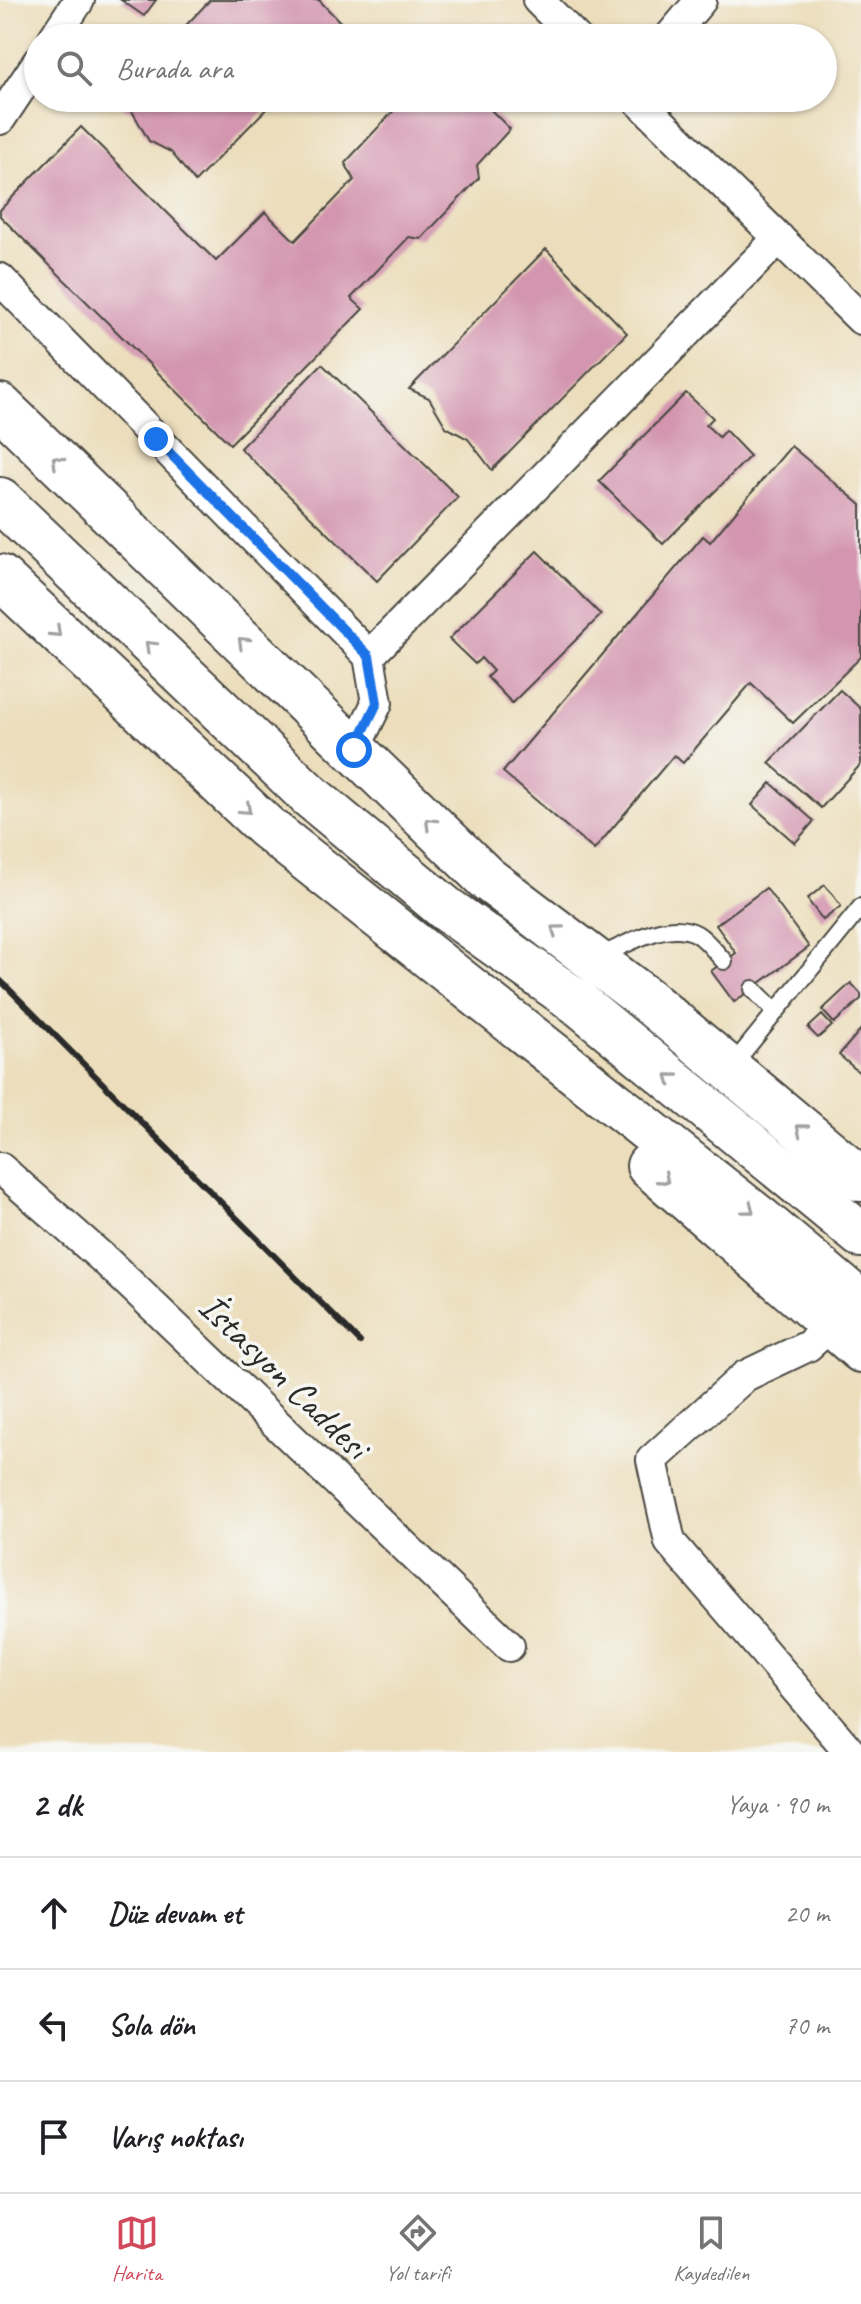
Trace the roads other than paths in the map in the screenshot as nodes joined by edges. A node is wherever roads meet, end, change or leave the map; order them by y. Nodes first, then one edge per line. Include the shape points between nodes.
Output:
1 (79, 0) edge
2 (538, 0) edge
3 (701, 0) edge
4 (63, 24) edge
5 (562, 24) edge
6 (681, 24) edge
7 (24, 83) edge
8 (650, 112) edge
9 (0, 119) edge
10 (779, 238) junction
11 (0, 279) edge
12 (861, 319) edge
13 (0, 406) edge
14 (0, 500) edge
15 (0, 577) edge
16 (369, 656) junction
17 (354, 750) junction
18 (861, 907) edge
19 (594, 959) junction
20 (724, 961) dead end
21 (753, 989) dead end
22 (776, 1012) junction
23 (730, 1069) junction
24 (0, 1168) edge
25 (861, 1179) edge
26 (861, 1235) edge
27 (851, 1326) edge
28 (509, 1646) dead end
29 (850, 1752) edge

1 - 4 street
2 - 5 street
3 - 6 street
7 - 9 street
8 - 10 street
10 - 12 street
10 - 16 street
11 - 16 street
17 -> 13 highway
26 -> 14 highway via 577,1002 445,908 309,795
15 -> 27 highway via 266,827 446,970 606,1129
16 - 17 street via 377,703
19 -> 17 highway via 486,878
18 - 22 lane
19 - 20 lane via 647,934 677,930 696,934
19 - 23 highway
21 - 22 lane
22 - 23 lane
25 -> 23 highway
24 - 28 street, İstasyon Caddesi via 107,1262
27 - 29 street via 745,1376 652,1460 670,1542

